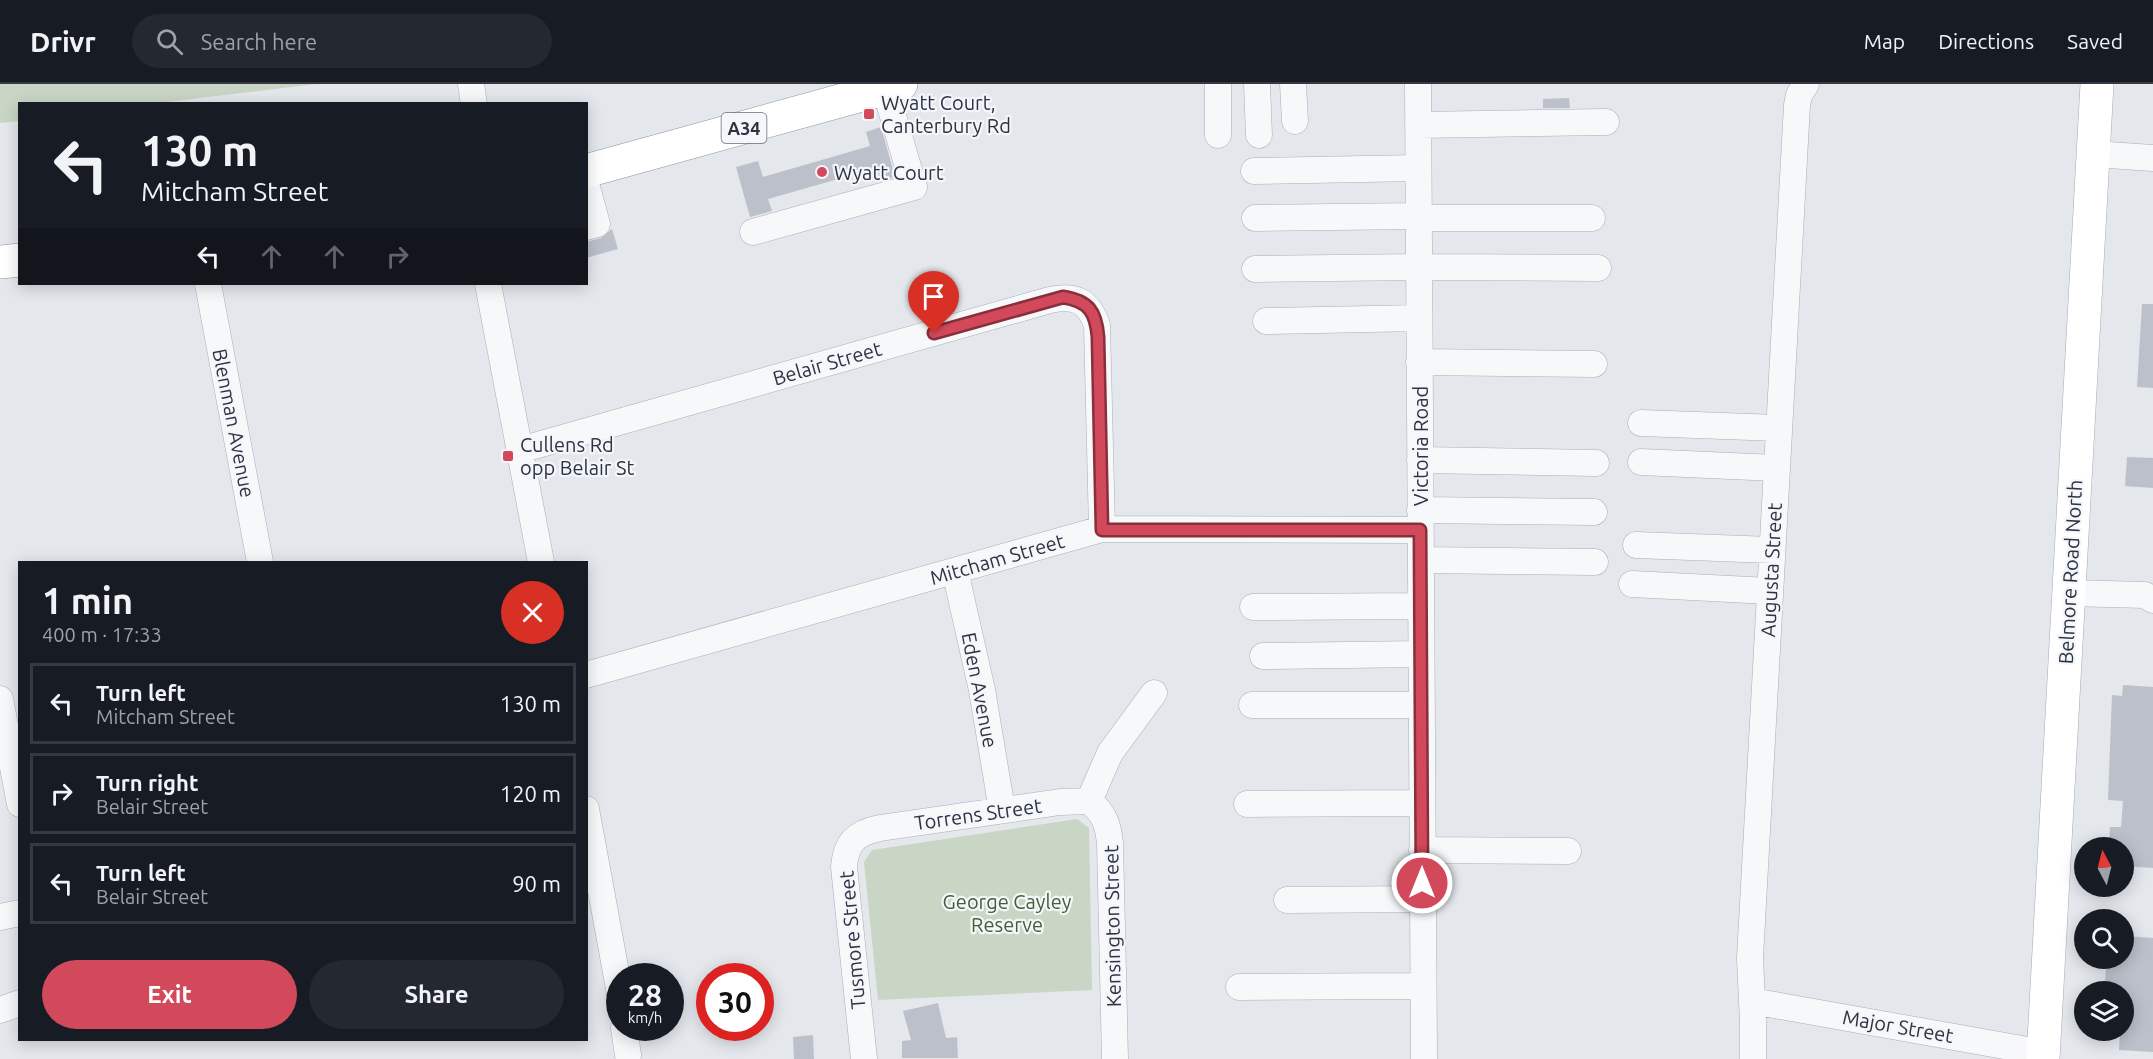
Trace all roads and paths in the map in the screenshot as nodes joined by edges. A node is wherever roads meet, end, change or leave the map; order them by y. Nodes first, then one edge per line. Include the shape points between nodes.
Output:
1 (471, 84) edge
2 (1218, 84) edge
3 (1257, 84) edge
4 (1293, 84) edge
5 (1418, 84) edge
6 (1806, 84) edge
7 (2097, 84) edge
8 (893, 86) edge
9 (474, 102) edge
10 (1295, 121) dead end
11 (1606, 122) dead end
12 (1418, 126) junction
13 (1218, 135) dead end
14 (1259, 135) dead end
15 (2094, 154) junction
16 (2153, 158) edge
17 (1418, 168) junction
18 (588, 170) edge
19 (1254, 171) dead end
20 (588, 191) edge
21 (1419, 217) junction
22 (1255, 218) dead end
23 (1592, 218) dead end
24 (588, 226) edge
25 (753, 232) dead end
26 (18, 260) edge
27 (0, 262) edge
28 (1419, 267) junction
29 (1598, 268) dead end
30 (1255, 269) dead end
31 (208, 285) edge
32 (488, 285) edge
33 (1419, 318) junction
34 (1266, 321) dead end
35 (1419, 362) junction
36 (1594, 364) dead end
37 (1641, 423) dead end
38 (1778, 428) junction
39 (520, 450) junction
40 (1420, 455) junction
41 (1591, 458) dead end
42 (1641, 462) dead end
43 (1776, 468) junction
44 (1594, 512) dead end
45 (1420, 520) junction
46 (1102, 530) junction
47 (1636, 545) dead end
48 (1772, 550) junction
49 (1420, 560) junction
50 (260, 561) edge
51 (541, 561) edge
52 (1595, 562) dead end
53 (955, 571) junction
54 (1632, 584) dead end
55 (1770, 591) junction
56 (2069, 593) junction
57 (2153, 600) edge
58 (1421, 606) junction
59 (1253, 607) dead end
60 (1421, 654) junction
61 (1263, 656) dead end
62 (588, 674) edge
63 (1154, 693) dead end
64 (0, 699) edge
65 (1252, 705) dead end
66 (1422, 705) junction
67 (18, 794) edge
68 (1089, 801) junction
69 (1422, 803) junction
70 (1247, 804) dead end
71 (1002, 810) junction
72 (588, 820) edge
73 (866, 831) joint
74 (1422, 850) junction
75 (1568, 851) dead end
76 (1423, 899) junction
77 (1287, 900) dead end
78 (18, 913) edge
79 (0, 916) edge
80 (614, 963) edge
81 (1423, 991) junction
82 (1249, 993) dead end
83 (1752, 1001) junction
84 (18, 1004) edge
85 (0, 1010) edge
86 (625, 1041) edge
87 (2043, 1056) edge
88 (627, 1058) edge
89 (864, 1059) edge
90 (1115, 1059) edge
91 (1424, 1059) edge
92 (1753, 1059) edge

1 - 9 street
2 - 13 street
3 - 14 street
4 - 10 street
5 - 12 street, Victoria Road
6 - 38 street, Augusta Street via 1797,105
7 - 15 main road, Belmore Road North
8 - 18 main road, A34
8 - 25 street via 914,188
11 - 12 street
12 - 17 street, Victoria Road
15 - 16 street
15 - 56 main road, Belmore Road North
17 - 19 street
17 - 21 street, Victoria Road
20 - 24 street via 597,224
21 - 22 street
21 - 23 street
21 - 28 street, Victoria Road
26 - 27 main road
28 - 29 street
28 - 30 street
28 - 33 street, Victoria Road
31 - 50 street, Blenman Avenue
32 - 39 street
33 - 34 street
33 - 35 street, Victoria Road
35 - 36 street
35 - 40 street, Victoria Road
37 - 38 street
38 - 43 street, Augusta Street
39 - 46 street, Belair Street via 1063,297 1086,304 1097,325
39 - 51 street
40 - 41 street
40 - 45 street, Victoria Road
42 - 43 street
43 - 48 street, Augusta Street
44 - 45 street, Mitcham Street
45 - 46 street, Mitcham Street
45 - 49 street, Victoria Road
46 - 53 street, Mitcham Street
47 - 48 street
48 - 55 street, Augusta Street
49 - 52 street
49 - 58 street, Victoria Road
53 - 62 street, Mitcham Street
53 - 71 street, Eden Avenue via 982,690
54 - 55 street
55 - 83 street, Augusta Street via 1750,958
56 - 57 street via 2145,595
56 - 87 main road, Belmore Road North
58 - 59 street
58 - 60 street, Victoria Road
60 - 61 street
60 - 66 street, Victoria Road
63 - 68 street via 1110,753
64 - 67 street
65 - 66 street
66 - 69 street, Victoria Road
68 - 71 street, Torrens Street
68 - 90 street, Kensington Street via 1104,816 1109,828
69 - 70 street
69 - 74 street, Victoria Road
71 - 73 street, Torrens Street
72 - 80 street
73 - 89 street, Tusmore Street via 849,846 844,867
74 - 75 street
74 - 76 street, Victoria Road
76 - 77 street
76 - 81 street, Victoria Road
78 - 79 street
81 - 82 street
81 - 91 street, Victoria Road
83 - 87 street, Major Street
83 - 92 street, Augusta Street
84 - 85 street
86 - 88 street

